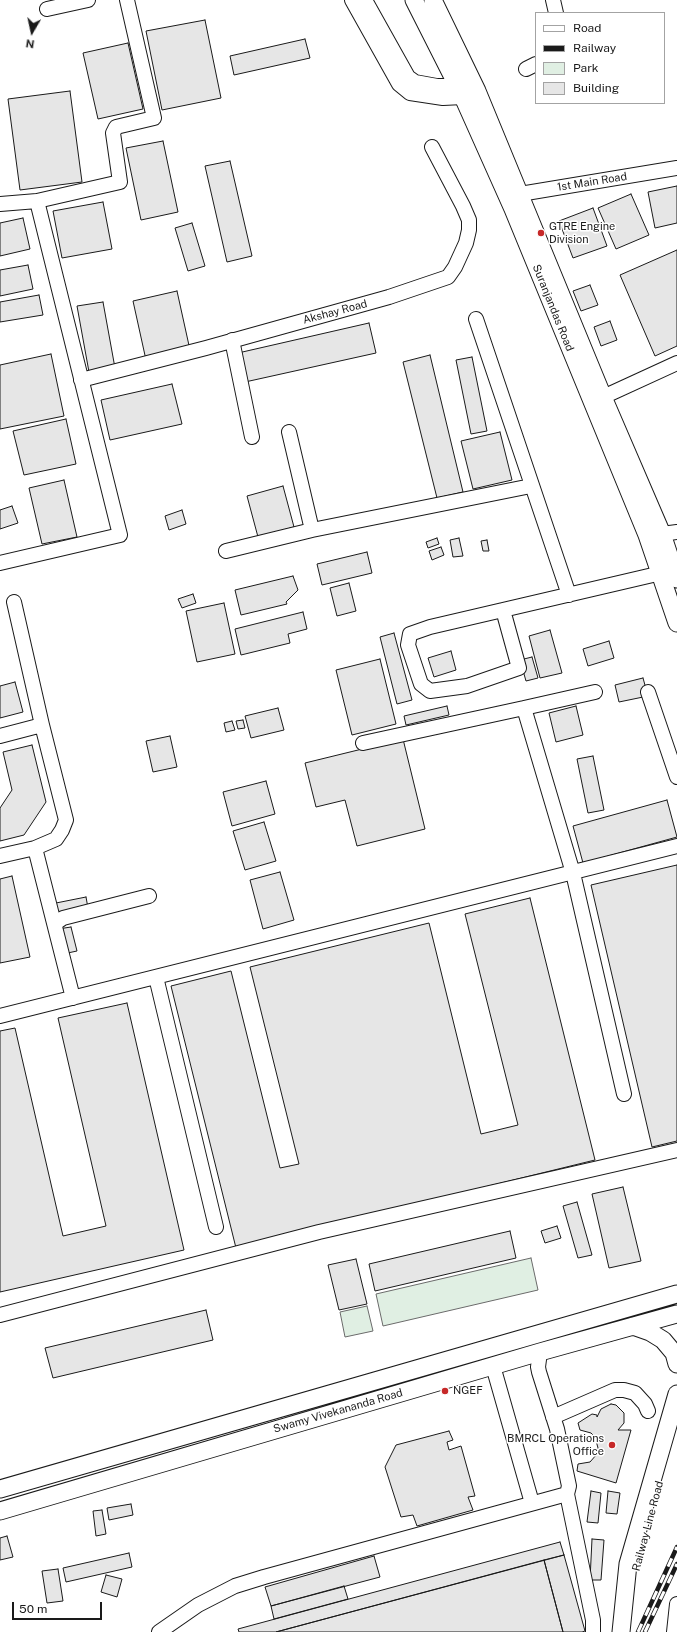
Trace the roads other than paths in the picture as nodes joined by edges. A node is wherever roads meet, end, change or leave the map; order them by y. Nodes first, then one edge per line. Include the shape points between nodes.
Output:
1 (88, 0) edge
2 (127, 0) edge
3 (352, 0) edge
4 (365, 0) edge
5 (414, 0) edge
6 (433, 0) edge
7 (553, 0) edge
8 (47, 9) dead end
9 (556, 12) edge
10 (468, 89) junction
11 (432, 147) dead end
12 (677, 168) edge
13 (514, 196) junction
14 (37, 201) junction
15 (0, 204) edge
16 (476, 319) dead end
17 (232, 340) junction
18 (677, 363) edge
19 (82, 380) junction
20 (603, 397) junction
21 (289, 432) dead end
22 (252, 437) dead end
23 (531, 486) junction
24 (312, 530) junction
25 (670, 533) edge
26 (226, 551) dead end
27 (0, 563) edge
28 (670, 574) edge
29 (569, 595) junction
30 (14, 602) dead end
31 (503, 610) junction
32 (677, 623) edge
33 (595, 692) dead end
34 (648, 692) dead end
35 (524, 708) junction
36 (42, 726) junction
37 (0, 736) edge
38 (363, 743) dead end
39 (677, 777) edge
40 (677, 846) edge
41 (35, 848) junction
42 (0, 856) edge
43 (573, 873) junction
44 (149, 896) dead end
45 (55, 927) junction
46 (156, 977) junction
47 (73, 998) junction
48 (0, 1016) edge
49 (624, 1094) dead end
50 (677, 1150) edge
51 (216, 1227) dead end
52 (677, 1294) edge
53 (677, 1314) edge
54 (0, 1315) edge
55 (633, 1326) junction
56 (540, 1352) junction
57 (677, 1364) edge
58 (493, 1366) junction
59 (677, 1394) edge
60 (648, 1411) dead end
61 (553, 1417) junction
62 (677, 1421) edge
63 (0, 1489) edge
64 (567, 1494) junction
65 (532, 1503) junction
66 (0, 1511) edge
67 (677, 1604) edge
68 (675, 1630) edge
69 (159, 1632) edge
70 (593, 1632) edge
71 (621, 1632) edge
72 (629, 1632) edge

1 - 8 street
2 - 14 street via 154,118 116,128 112,133 120,182
3 - 10 street via 399,84 410,93 443,98
4 - 10 street via 408,76 422,84
5 - 10 main road, Suranjandas Road
6 - 10 main road, Suranjandas Road
7 - 9 street
10 - 13 main road, Suranjandas Road
11 - 17 street, Akshay Road via 469,220 466,243 456,267 448,277 389,297
12 - 13 street, 1st Main Road
13 - 20 main road, Suranjandas Road
13 - 28 main road, Suranjandas Road via 647,535
14 - 15 street
14 - 19 street
16 - 23 street
17 - 19 street, Akshay Road
17 - 22 street
18 - 20 street
19 - 27 street via 120,535
20 - 25 main road, Suranjandas Road
21 - 24 street
23 - 24 street
23 - 29 street
24 - 26 street
25 - 28 main road, Suranjandas Road
28 - 29 street
28 - 32 main road, Suranjandas Road
29 - 31 street
30 - 36 street
31 - 31 street via 410,634 408,645 421,684 430,691 467,686 519,668
33 - 35 street
34 - 39 street
35 - 38 street
35 - 43 street
36 - 37 street
36 - 41 street via 66,820 56,839
40 - 43 street
41 - 42 street
41 - 45 street
43 - 46 street
43 - 49 street
44 - 45 street via 63,918
45 - 47 street
46 - 47 street
46 - 51 street
47 - 48 street
50 - 54 street via 319,1232
52 - 63 main road, Swamy Vivekananda Road
53 - 55 main road, Swamy Vivekananda Road
55 - 56 main road, Swamy Vivekananda Road
55 - 57 main road via 663,1340 674,1353
56 - 58 main road, Swamy Vivekananda Road
56 - 61 street via 539,1372
58 - 65 street
58 - 66 main road, Swamy Vivekananda Road
59 - 71 main road via 628,1564
60 - 61 street via 635,1393 615,1390
61 - 64 street via 569,1486
62 - 72 main road, Railway Line Road via 636,1564
64 - 65 street
64 - 70 street via 593,1620
65 - 69 street via 235,1586 198,1605
67 - 68 street

